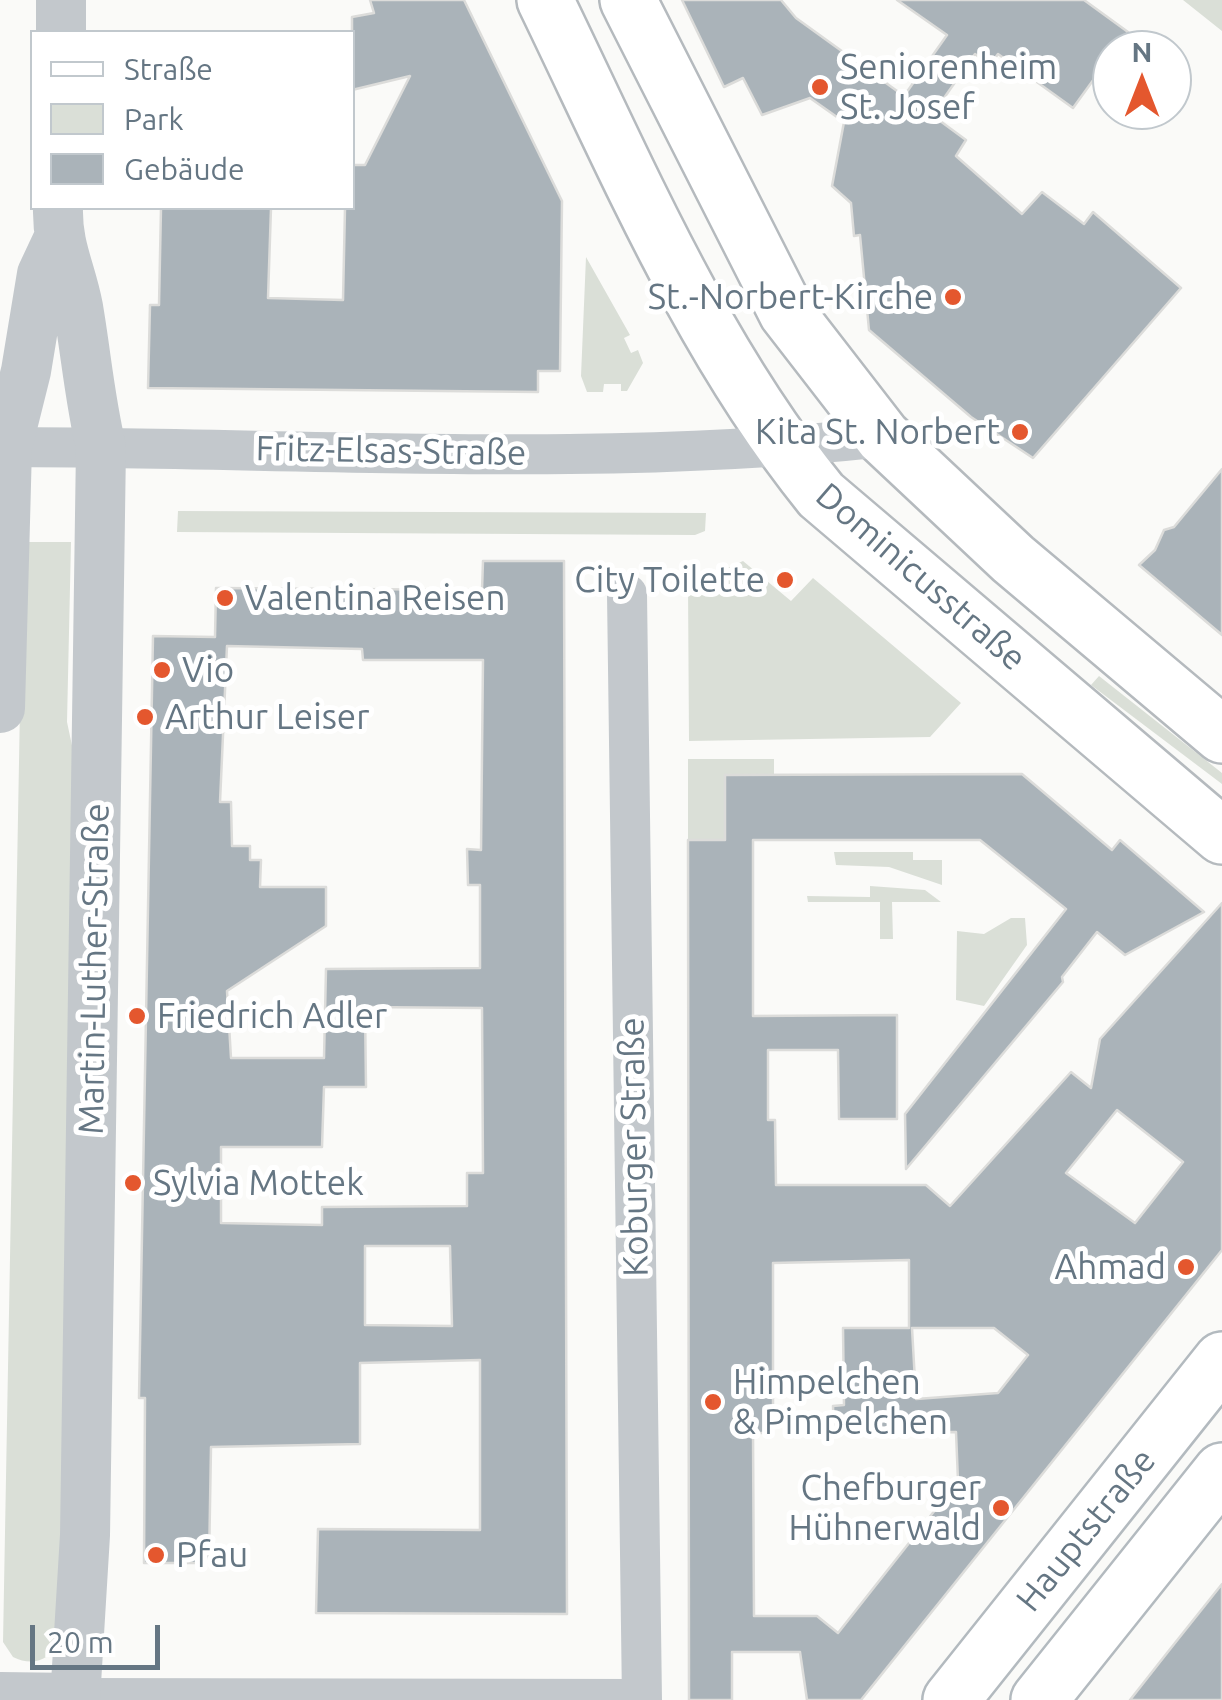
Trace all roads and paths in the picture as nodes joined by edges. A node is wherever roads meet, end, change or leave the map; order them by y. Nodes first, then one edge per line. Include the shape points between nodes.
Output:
1 (61, 0) edge
2 (545, 0) edge
3 (628, 0) edge
4 (61, 30) edge
5 (58, 225) edge
6 (882, 437) junction
7 (4, 447) edge
8 (101, 448) junction
9 (782, 448) junction
10 (626, 594) dead end
11 (0, 708) edge
12 (1222, 735) edge
13 (1222, 836) edge
14 (1222, 1360) edge
15 (1222, 1471) edge
16 (0, 1697) edge
17 (75, 1699) edge
18 (642, 1700) edge
19 (951, 1700) edge
20 (1039, 1700) edge

1 - 4 street
2 - 9 main road, Dominicusstraße via 721,353
3 - 6 main road via 787,313
5 - 7 street, Martin-Luther-Straße
5 - 8 street, Martin-Luther-Straße
6 - 9 street, Fritz-Elsas-Straße
6 - 12 main road via 1013,559
7 - 8 street, Fritz-Elsas-Straße
7 - 11 street, Martin-Luther-Straße
8 - 9 street, Fritz-Elsas-Straße
8 - 17 street, Martin-Luther-Straße via 87,1463
9 - 13 main road, Dominicusstraße via 820,495
10 - 18 street, Koburger Straße
14 - 19 main road, Hauptstraße
15 - 20 main road, Hauptstraße
16 - 17 street
17 - 18 street

